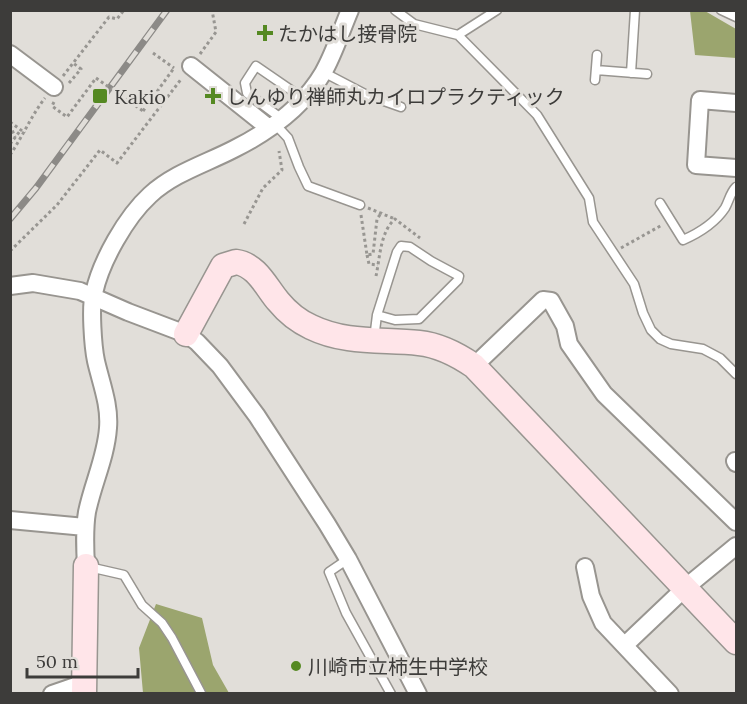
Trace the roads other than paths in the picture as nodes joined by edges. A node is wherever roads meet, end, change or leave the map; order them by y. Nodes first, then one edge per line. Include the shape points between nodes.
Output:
1 (350, 10) edge
2 (395, 10) edge
3 (496, 10) edge
4 (635, 10) edge
5 (721, 10) edge
6 (736, 17) edge
7 (459, 36) junction
8 (10, 54) edge
9 (597, 55) dead end
10 (191, 66) road end
11 (596, 70) junction
12 (323, 72) junction
13 (631, 73) junction
14 (647, 74) dead end
15 (595, 80) dead end
16 (54, 87) dead end
17 (304, 99) junction
18 (736, 103) edge
19 (401, 107) dead end
20 (275, 124) junction
21 (736, 168) edge
22 (736, 187) edge
23 (660, 203) dead end
24 (360, 205) road end
25 (10, 286) edge
26 (93, 295) junction
27 (377, 315) junction
28 (186, 334) junction
29 (374, 342) junction
30 (474, 366) junction
31 (736, 374) edge
32 (10, 520) edge
33 (736, 522) edge
34 (85, 527) junction
35 (736, 546) edge
36 (348, 559) junction
37 (86, 566) junction
38 (585, 567) dead end
39 (685, 588) junction
40 (736, 641) edge
41 (626, 645) junction
42 (84, 688) edge
43 (52, 693) edge
44 (201, 693) edge
45 (391, 693) edge
46 (418, 693) edge
47 (670, 693) edge

1 - 12 street
2 - 7 lane via 414,24
3 - 7 lane
4 - 13 lane
5 - 6 lane
7 - 31 lane via 537,115 589,198 592,222 634,284 651,330 671,344 703,349 720,358
8 - 16 street
9 - 11 lane
10 - 20 street
11 - 13 lane
11 - 15 lane
12 - 17 street
12 - 19 lane
13 - 14 lane
17 - 20 street
17 - 20 lane via 256,66 244,83 247,93
18 - 21 street via 700,100 696,165
20 - 24 lane via 288,138 308,186
20 - 26 street via 235,149 167,182 149,196 120,233
22 - 23 lane via 725,208 700,233 683,240 666,223
25 - 26 street via 33,283
26 - 28 street
26 - 34 street via 96,359 108,425
27 - 27 lane via 401,246 410,247 459,276 419,319 395,320
27 - 29 lane
28 - 29 street via 224,266 236,262 253,270 294,317 310,327
28 - 36 street via 220,366 251,407
29 - 30 street via 430,345
30 - 33 street via 543,300 551,301 565,326 569,344 603,394
30 - 39 street
32 - 34 street
34 - 37 street
35 - 39 street
36 - 45 lane via 329,572 346,613
36 - 46 street
37 - 42 street
37 - 44 lane via 124,575 142,605 172,638
38 - 41 street via 591,596 603,623
39 - 40 street
39 - 41 street
41 - 47 street
42 - 43 street

